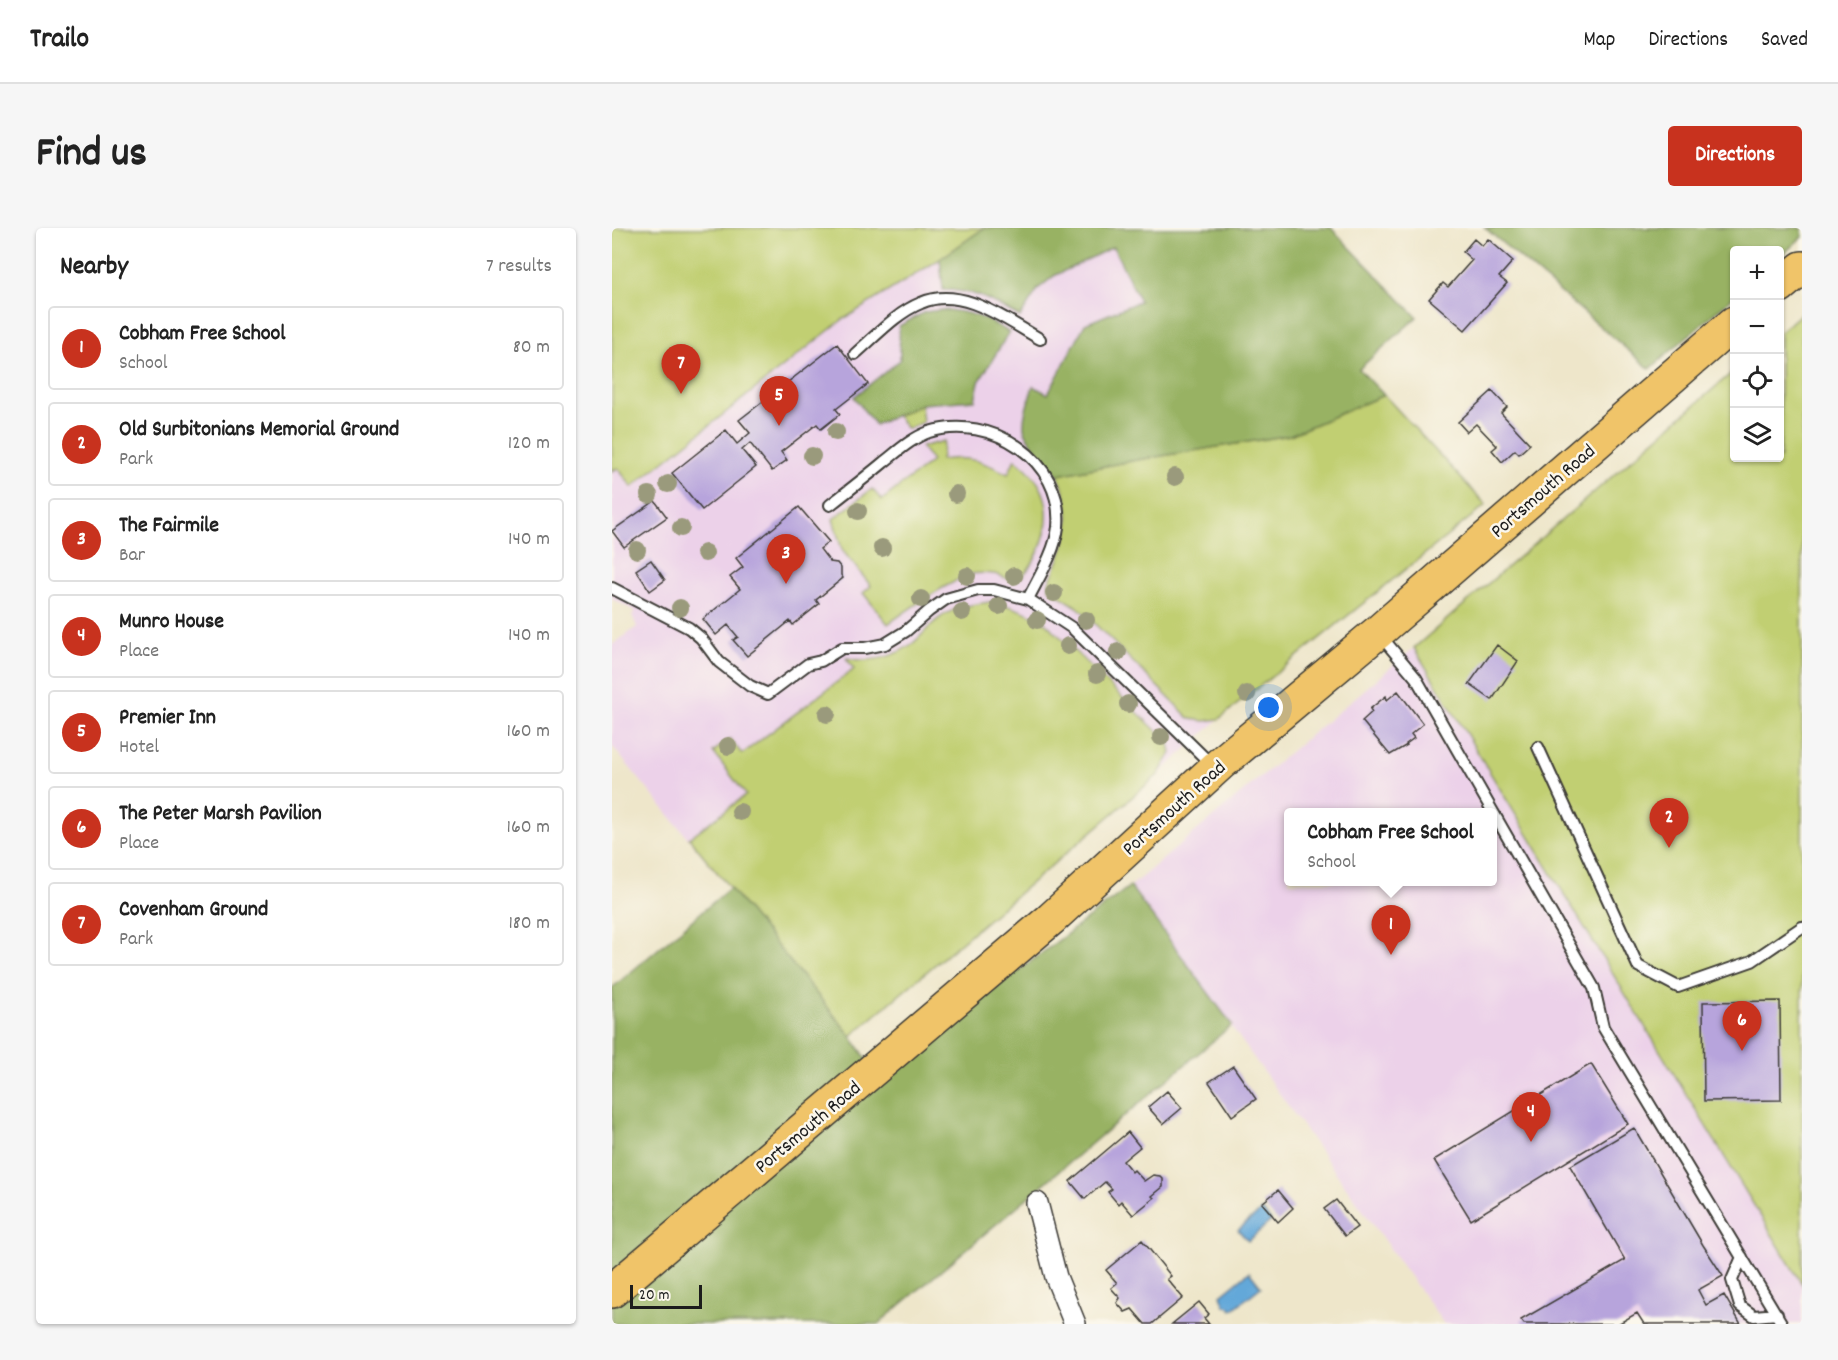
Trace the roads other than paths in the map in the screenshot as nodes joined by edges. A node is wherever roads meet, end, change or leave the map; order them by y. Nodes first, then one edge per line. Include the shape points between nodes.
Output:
1 (1802, 268) edge
2 (1784, 282) edge
3 (1730, 326) edge
4 (1040, 339) dead end
5 (855, 354) dead end
6 (830, 505) dead end
7 (612, 588) edge
8 (1028, 599) junction
9 (1378, 632) junction
10 (1538, 747) dead end
11 (1215, 768) junction
12 (1491, 808) edge
13 (1497, 819) edge
14 (1802, 927) edge
15 (1037, 1203) dead end
16 (1742, 1257) junction
17 (612, 1291) edge
18 (1779, 1319) edge
19 (1076, 1324) edge

1 - 2 main road
3 - 9 main road, Portsmouth Road
4 - 5 lane via 978,304 936,299 909,309
6 - 8 lane via 913,439 931,432 972,429 1001,437 1040,465 1055,494 1056,538
7 - 8 lane via 689,628 718,662 768,694 808,664 842,648 885,644 928,611 963,593 994,590
8 - 11 lane via 1072,628
9 - 11 main road, Portsmouth Road
9 - 12 lane via 1416,678
10 - 14 lane via 1638,966 1678,987 1752,962
11 - 17 main road, Portsmouth Road via 1051,920
13 - 16 lane via 1594,988 1603,1027
15 - 19 street via 1056,1277
16 - 18 lane
16 - 18 lane via 1732,1280 1740,1306 1755,1316

